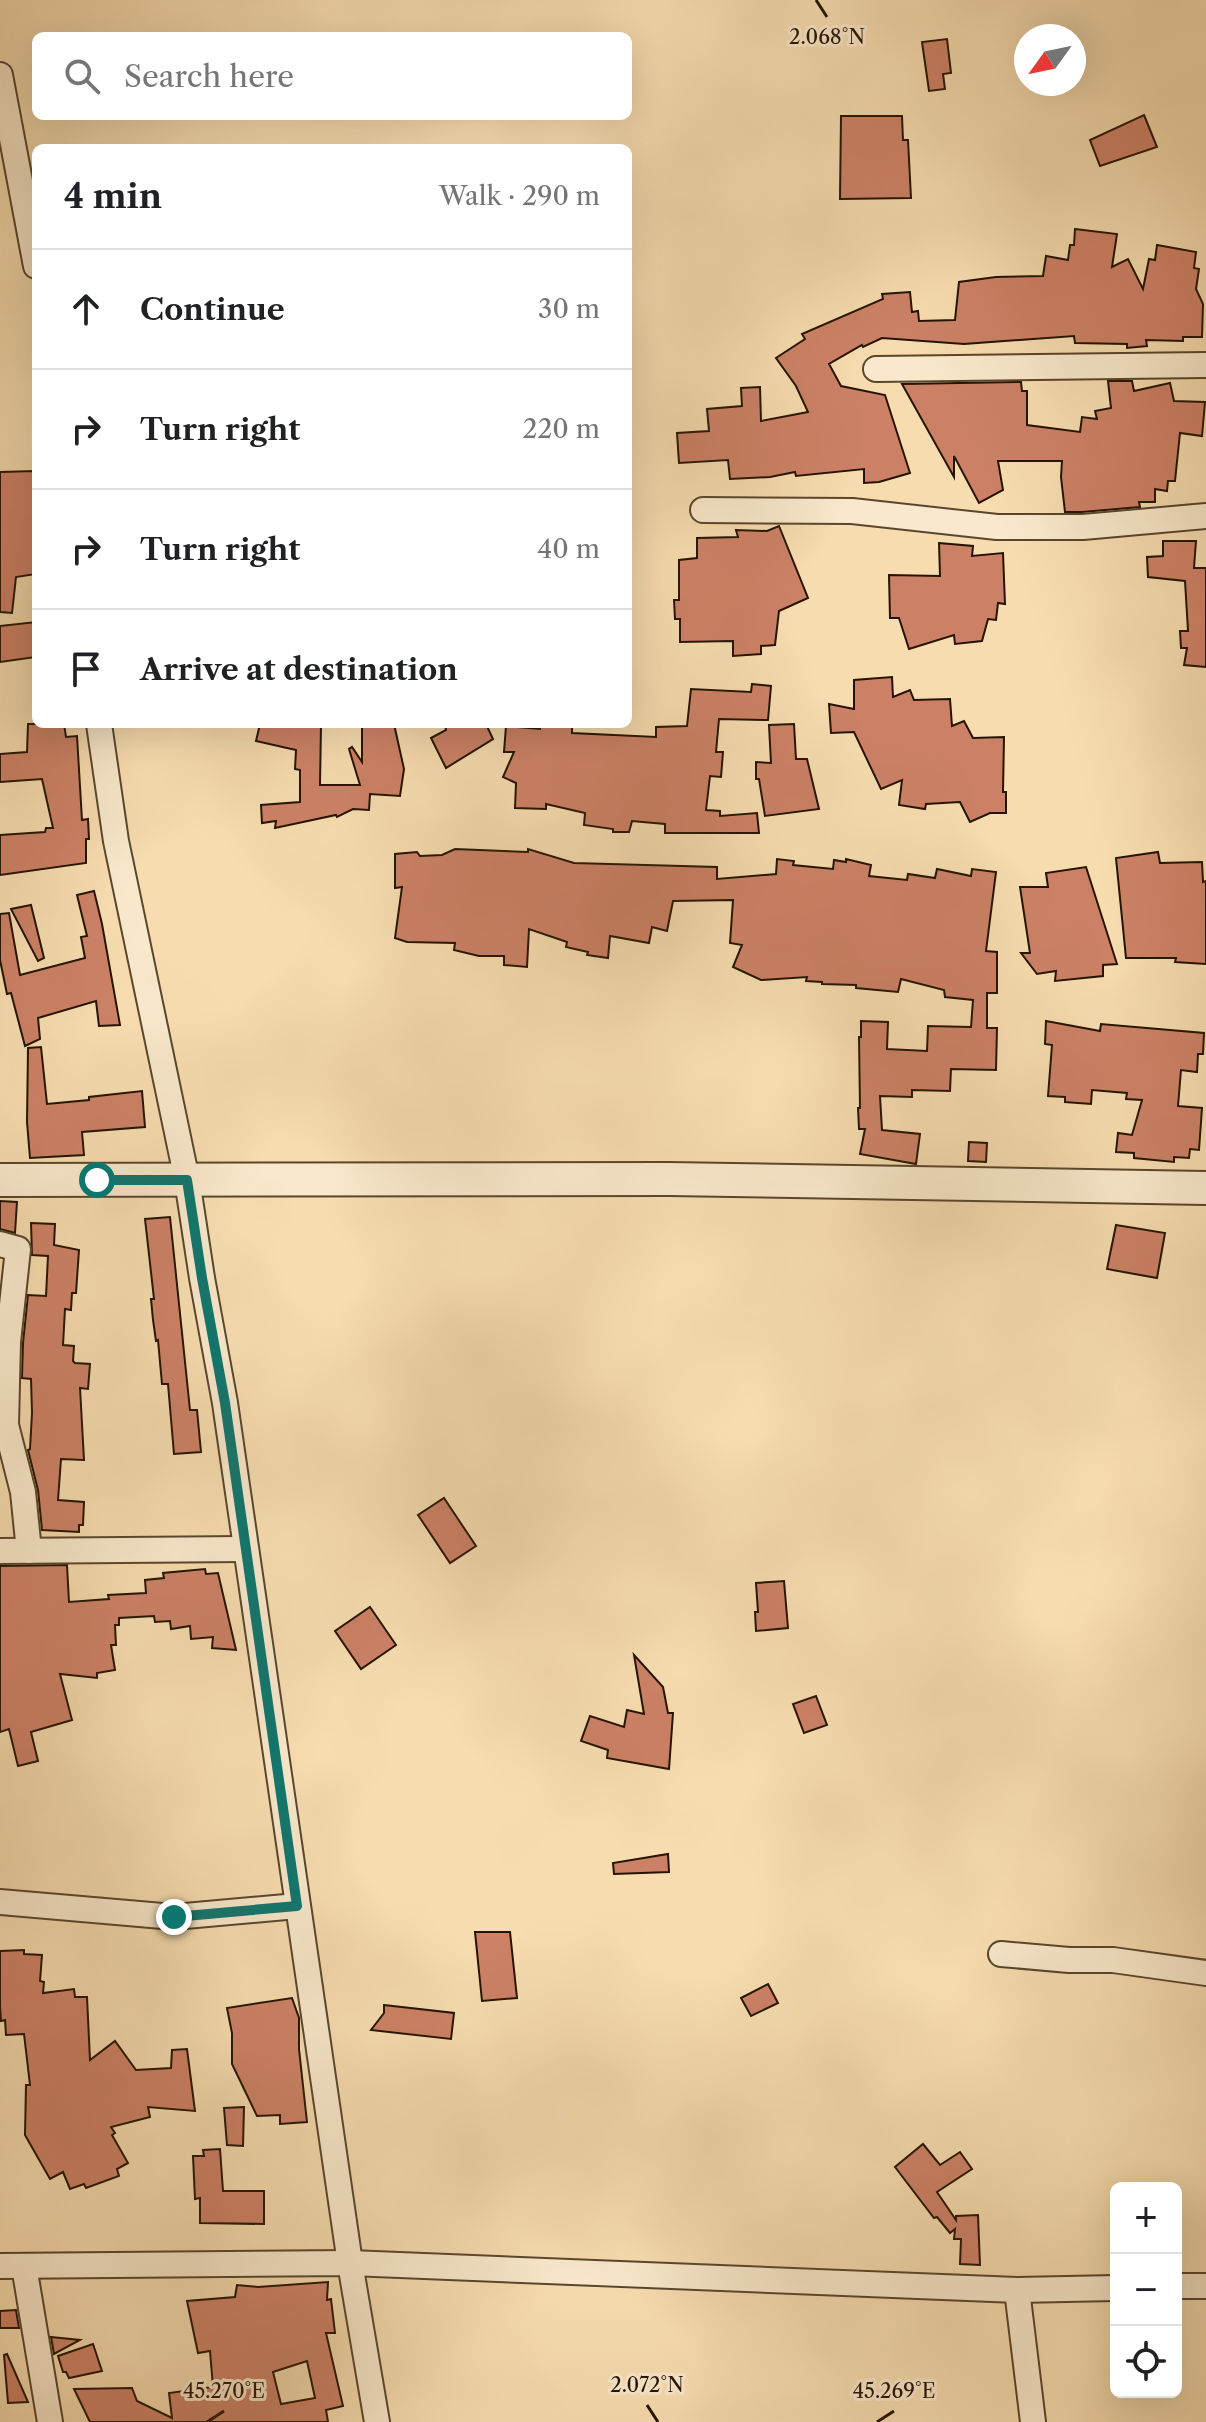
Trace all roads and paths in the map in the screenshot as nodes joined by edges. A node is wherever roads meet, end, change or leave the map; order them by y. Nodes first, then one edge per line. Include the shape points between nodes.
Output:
1 (0, 75) edge
2 (32, 245) edge
3 (1206, 365) edge
4 (876, 369) dead end
5 (703, 510) dead end
6 (1206, 516) edge
7 (100, 728) edge
8 (0, 1180) edge
9 (187, 1180) junction
10 (1206, 1188) edge
11 (0, 1244) edge
12 (245, 1549) junction
13 (0, 1551) edge
14 (29, 1551) junction
15 (0, 1902) edge
16 (297, 1906) junction
17 (1001, 1954) dead end
18 (1206, 1973) edge
19 (350, 2263) junction
20 (12, 2266) edge
21 (1182, 2286) edge
22 (1206, 2286) edge
23 (1110, 2288) edge
24 (1017, 2290) junction
25 (50, 2422) edge
26 (377, 2422) edge
27 (1033, 2422) edge

1 - 2 street
3 - 4 street
5 - 6 street via 852,511 997,527 1083,527
7 - 9 street via 116,841
8 - 9 street
9 - 10 street via 669,1179
9 - 12 street
11 - 14 street via 18,1249 6,1425 23,1492
12 - 14 street
12 - 16 street
13 - 14 street
15 - 16 street via 174,1917
16 - 19 street
17 - 18 street via 1113,1960
19 - 20 street
19 - 24 street
19 - 26 street
20 - 25 street
21 - 22 street
23 - 24 street
24 - 27 street

